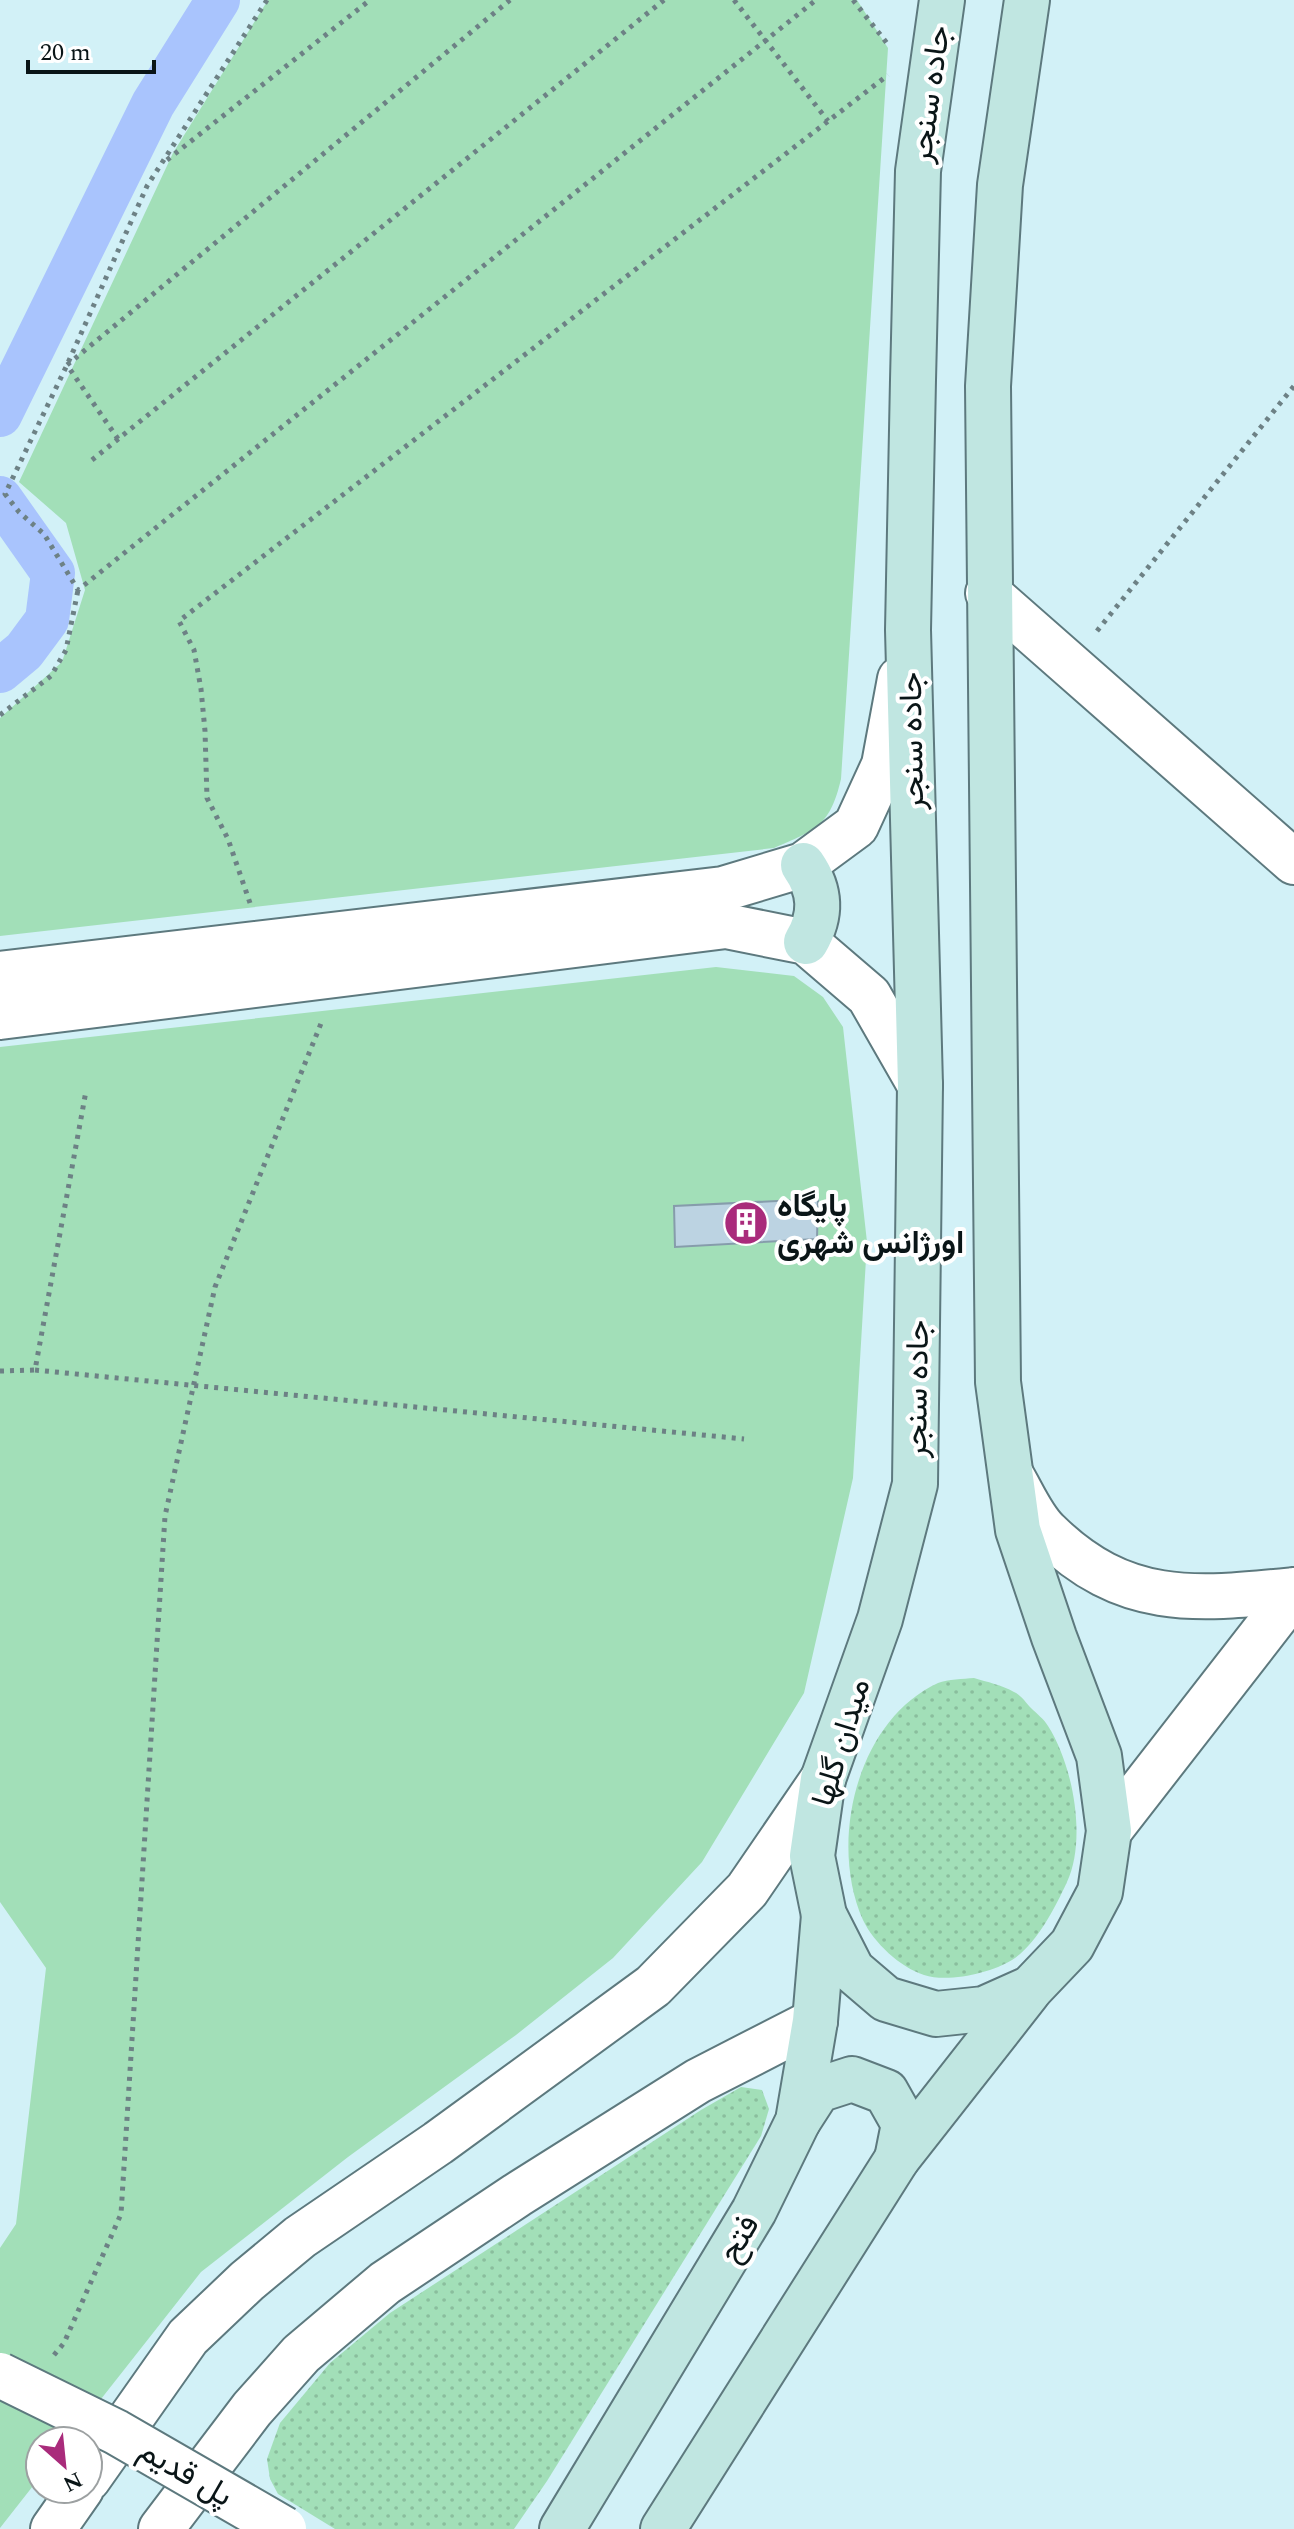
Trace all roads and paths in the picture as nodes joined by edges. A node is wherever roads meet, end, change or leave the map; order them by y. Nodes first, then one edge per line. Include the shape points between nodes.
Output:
1 (267, 0) edge
2 (370, 0) edge
3 (510, 0) edge
4 (664, 0) edge
5 (734, 0) edge
6 (816, 0) edge
7 (853, 0) edge
8 (1027, 0) edge
9 (927, 34) edge
10 (765, 40) junction
11 (828, 121) junction
12 (162, 164) junction
13 (67, 365) junction
14 (1294, 386) edge
15 (118, 439) junction
16 (92, 460) dead end
17 (78, 590) junction
18 (988, 593) junction
19 (908, 630) junction
20 (1069, 665) junction
21 (0, 715) edge
22 (1294, 862) edge
23 (803, 865) junction
24 (806, 942) junction
25 (261, 943) junction
26 (0, 974) edge
27 (341, 975) junction
28 (0, 1017) edge
29 (920, 1085) junction
30 (86, 1091) dead end
31 (35, 1370) junction
32 (0, 1371) edge
33 (194, 1385) junction
34 (744, 1439) dead end
35 (1011, 1475) junction
36 (915, 1484) joint
37 (1294, 1592) edge
38 (823, 1779) junction
39 (1109, 1831) junction
40 (824, 1915) junction
41 (1031, 1988) junction
42 (815, 2021) junction
43 (798, 2121) junction
44 (897, 2159) junction
45 (46, 2365) dead end
46 (0, 2375) edge
47 (104, 2456) edge
48 (70, 2505) edge
49 (53, 2529) edge
50 (161, 2529) edge
51 (284, 2529) edge
52 (562, 2529) edge
53 (663, 2529) edge

1 - 12 path
2 - 12 path
3 - 13 path
4 - 15 path
5 - 10 path
6 - 10 path
7 - 9 path
8 - 18 main road via 1000,185 988,386
9 - 11 path
9 - 19 main road, جاده سنجر via 918,171
10 - 11 path
10 - 17 path
11 - 25 path via 179,621 194,650 201,689 207,798 228,839
12 - 13 path via 147,186
13 - 15 path
13 - 17 path via 5,494 44,534
14 - 20 path
15 - 16 path
17 - 21 path via 66,650 51,676
18 - 20 street
18 - 35 main road via 998,1382
19 - 23 street via 884,765 856,826
19 - 29 main road, جاده سنجر
20 - 22 street
23 - 24 main road via 818,903
23 - 25 street via 723,889
24 - 27 street via 726,926
24 - 29 street via 869,996
25 - 26 street
27 - 28 street
27 - 33 path via 215,1287
29 - 36 main road, جاده سنجر
30 - 31 path
31 - 32 path
31 - 33 path
33 - 34 path
33 - 45 path via 165,1516 121,2214 64,2343
35 - 37 street via 1045,1531 1095,1572 1155,1594
35 - 39 main road, میدان گلها via 1018,1530 1099,1756
36 - 38 main road, میدان گلها via 880,1619
37 - 39 street
38 - 40 main road, میدان گلها via 812,1856
38 - 47 street via 747,1890 653,1986 300,2237 247,2281 188,2337
39 - 41 main road, میدان گلها via 1100,1892 1072,1945
40 - 41 main road, میدان گلها via 852,1970 886,1999 936,2014 984,2009
40 - 42 main road, فتح
41 - 44 main road
42 - 43 main road, فتح
42 - 50 street via 698,2081 385,2283 301,2354
43 - 44 main road via 818,2090 852,2079 863,2083 886,2092 904,2124
43 - 52 main road, فتح via 754,2211
44 - 53 main road
46 - 51 street, پل قدیم, bridge via 116,2432
48 - 49 street

